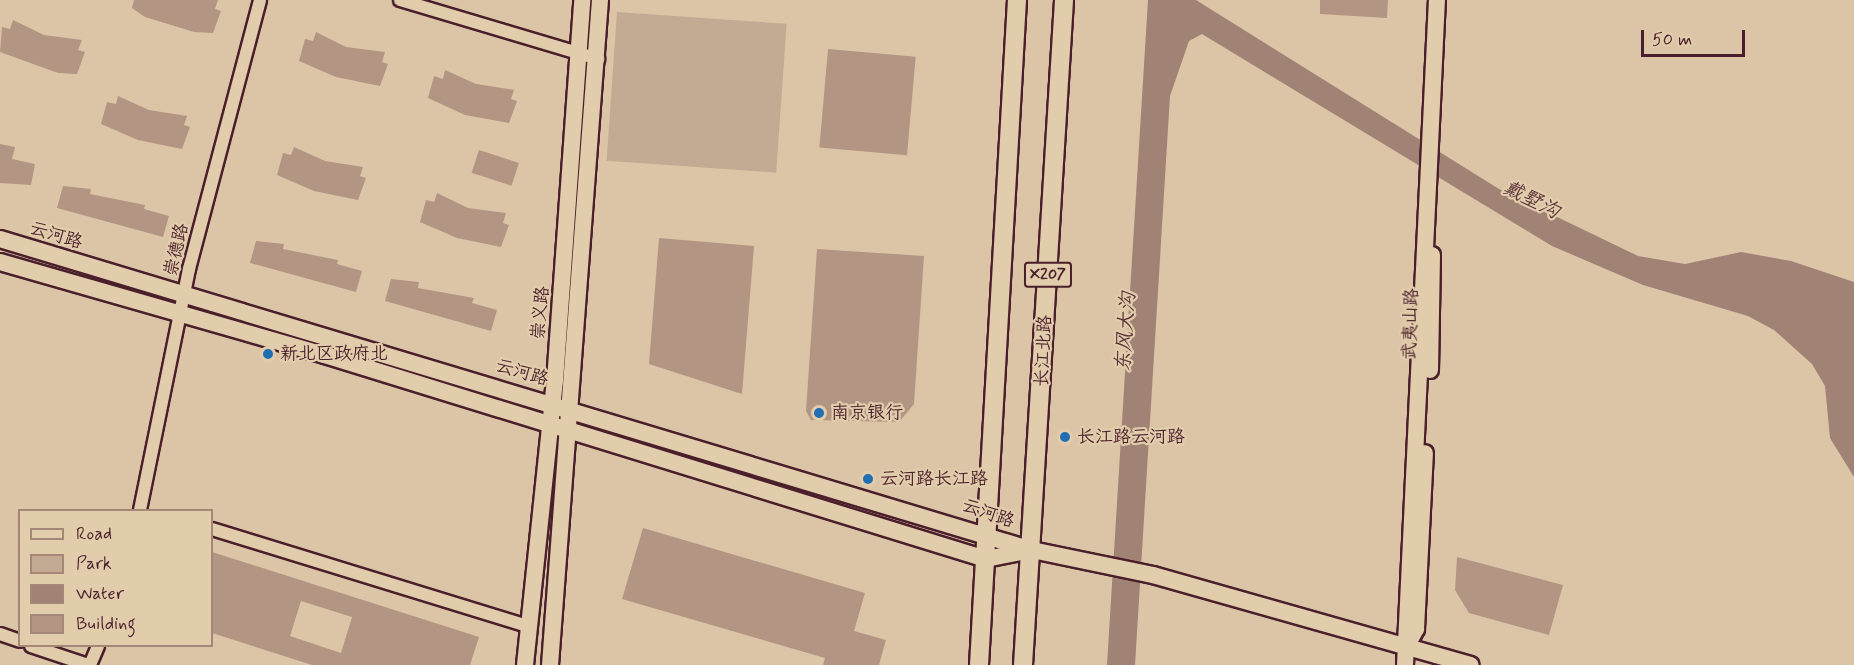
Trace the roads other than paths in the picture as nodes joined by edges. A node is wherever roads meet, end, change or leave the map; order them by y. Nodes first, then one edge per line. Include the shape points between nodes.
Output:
1 (260, 0) edge
2 (400, 0) edge
3 (582, 0) edge
4 (600, 0) edge
5 (1017, 0) edge
6 (1064, 0) edge
7 (1437, 0) edge
8 (1448, 0) edge
9 (580, 53) junction
10 (598, 59) junction
11 (1434, 142) junction
12 (0, 239) edge
13 (0, 262) edge
14 (185, 297) junction
15 (183, 315) junction
16 (552, 401) junction
17 (570, 408) junction
18 (549, 424) junction
19 (568, 430) junction
20 (144, 509) edge
21 (213, 529) edge
22 (988, 534) junction
23 (1032, 550) junction
24 (986, 559) junction
25 (527, 626) junction
26 (0, 634) edge
27 (18, 640) edge
28 (37, 647) edge
29 (97, 647) edge
30 (1406, 647) junction
31 (89, 665) edge
32 (525, 665) edge
33 (550, 665) edge
34 (979, 665) edge
35 (1023, 665) edge
36 (1405, 665) edge
37 (1470, 665) edge

1 - 14 street, 崇德路
2 - 9 street
3 - 9 street, 崇义路
4 - 10 street, 崇义路
5 - 22 main road, X207
6 - 23 main road, 长江北路 / X207
7 - 11 street, 武夷山路
8 - 11 street, 武夷山路
9 - 10 street
9 - 16 street, 崇义路
10 - 17 street, 崇义路
11 - 30 street, 武夷山路 via 1417,617
12 - 14 street, 云河路
13 - 15 street, 云河路
14 - 15 street, 崇德路
14 - 16 street, 云河路
15 - 18 street, 云河路
15 - 20 street, 崇德路
16 - 17 street, 云河路
16 - 18 street, 崇义路
17 - 19 street, 崇义路
17 - 22 street, 云河路
18 - 19 street, 云河路
18 - 25 street, 崇义路
19 - 24 street, 云河路
19 - 33 street, 崇义路
21 - 25 street
22 - 23 street, 云河路
22 - 24 main road, X207
23 - 24 street, 云河路
23 - 30 street, 云河路 via 1153,575
23 - 35 main road, 长江北路 / X207
24 - 34 main road, X207
25 - 32 street, 崇义路
26 - 27 street
28 - 31 street
29 - 31 street
30 - 36 street, 武夷山路
30 - 37 street, 云河路

